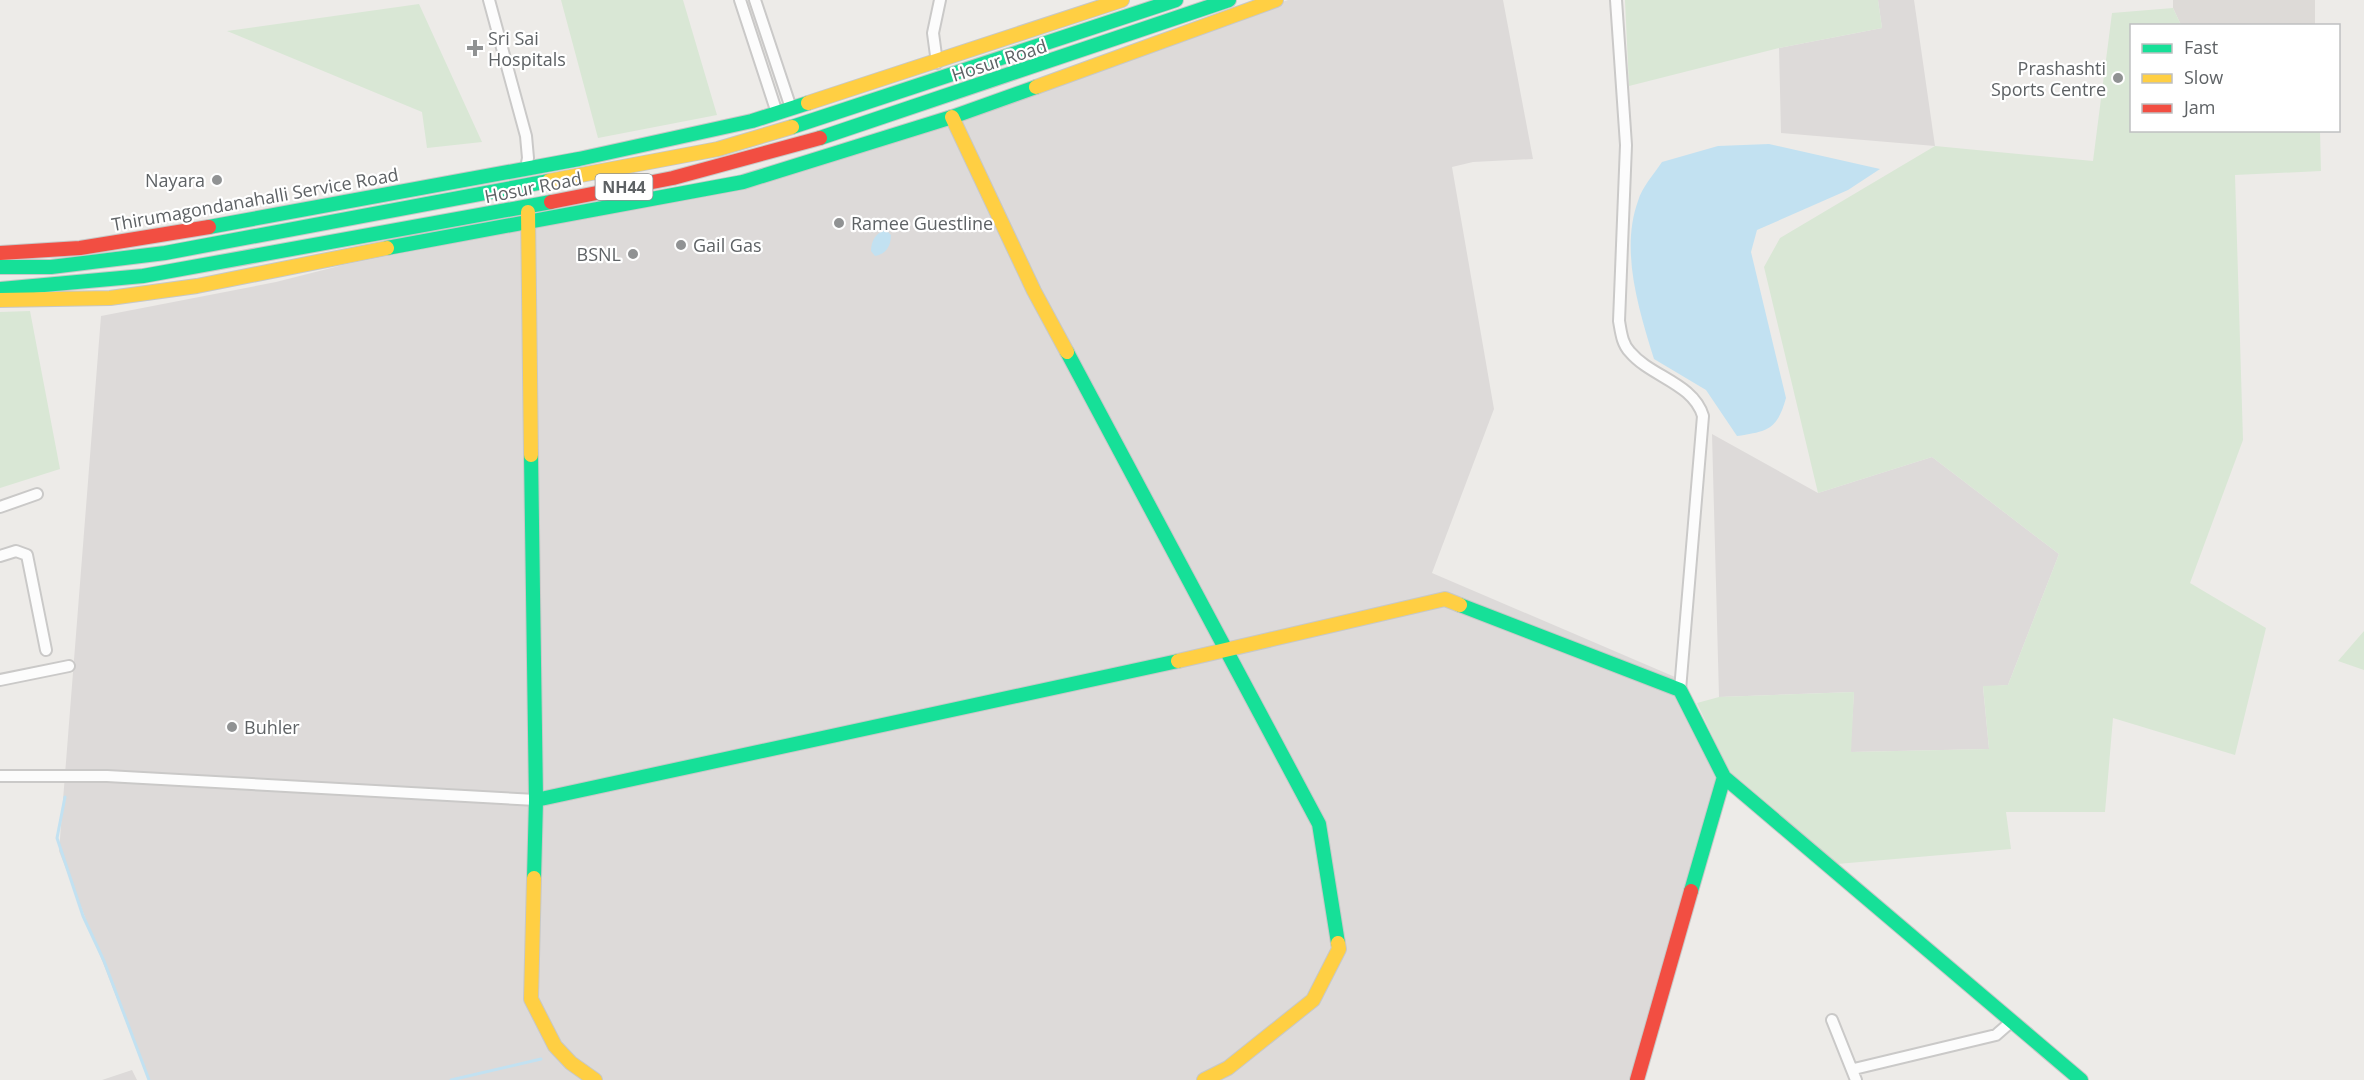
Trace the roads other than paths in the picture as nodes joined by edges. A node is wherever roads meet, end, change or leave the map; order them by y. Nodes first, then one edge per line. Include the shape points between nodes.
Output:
1 (489, 0) edge
2 (740, 0) edge
3 (755, 0) edge
4 (940, 0) edge
5 (1122, 0) edge
6 (1176, 0) edge
7 (1229, 0) edge
8 (1276, 0) edge
9 (1616, 0) edge
10 (937, 63) junction
11 (791, 108) junction
12 (777, 113) junction
13 (952, 117) junction
14 (520, 169) junction
15 (527, 187) junction
16 (528, 214) junction
17 (0, 253) edge
18 (0, 267) edge
19 (0, 289) edge
20 (0, 300) edge
21 (37, 494) dead end
22 (0, 507) edge
23 (0, 556) edge
24 (46, 650) dead end
25 (1226, 650) junction
26 (69, 666) dead end
27 (0, 680) edge
28 (1680, 690) junction
29 (0, 776) edge
30 (1724, 777) junction
31 (536, 800) junction
32 (1832, 1020) dead end
33 (2012, 1021) junction
34 (1855, 1075) edge
35 (595, 1080) edge
36 (1204, 1080) edge
37 (1637, 1080) edge
38 (2081, 1080) edge

1 - 14 street via 526,136 528,158
2 - 12 street
3 - 11 street
4 - 10 street via 933,33
5 - 10 main road, Thirumagondanahalli Service Road
6 - 15 main road, Hosur Road / NH44 via 763,137
7 - 16 main road, Hosur Road / NH44 via 791,148
8 - 13 main road
9 - 28 street via 1626,145 1619,321 1623,343 1630,354 1689,394 1699,404 1703,416
10 - 11 main road, Thirumagondanahalli Service Road
11 - 12 main road, Thirumagondanahalli Service Road
12 - 14 main road, Thirumagondanahalli Service Road
13 - 16 main road via 743,182
13 - 25 main road via 1034,291
14 - 15 main road
14 - 17 main road, Thirumagondanahalli Service Road via 146,238 80,248
15 - 16 main road
15 - 18 main road, Hosur Road / NH44 via 165,253 51,267
16 - 19 main road, Hosur Road / NH44 via 136,279
16 - 20 main road via 197,286 110,298
16 - 31 main road
21 - 22 street
23 - 24 street via 16,551 27,555
25 - 28 main road via 1445,598
25 - 31 main road
25 - 36 main road via 1319,824 1339,949 1313,1000 1228,1068
26 - 27 street
28 - 30 main road
29 - 31 street via 107,776
30 - 33 main road
30 - 37 main road
31 - 35 main road via 531,999 542,1029 564,1060
32 - 34 street
33 - 34 street via 1996,1035
33 - 38 main road

